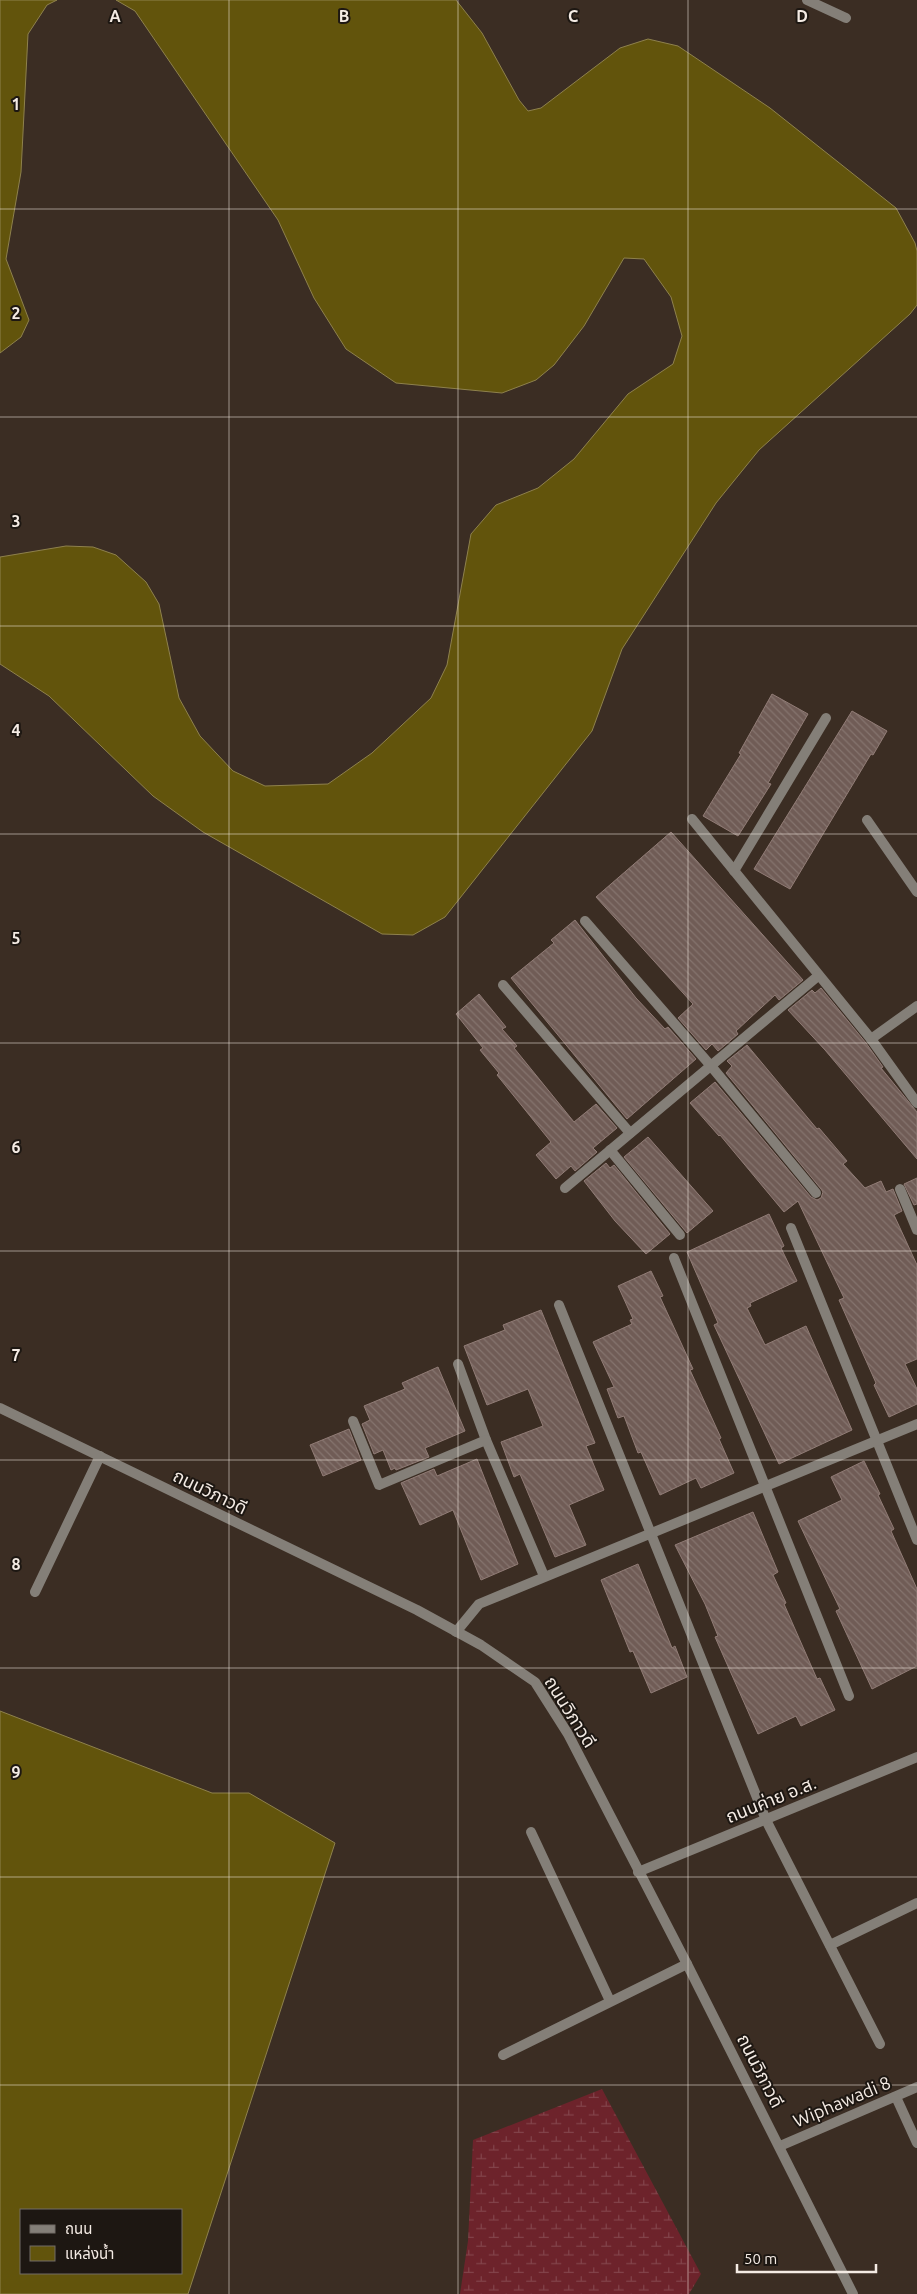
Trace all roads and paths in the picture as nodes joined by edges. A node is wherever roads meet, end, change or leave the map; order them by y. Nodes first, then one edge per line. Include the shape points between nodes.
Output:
1 (807, 0) edge
2 (846, 18) dead end
3 (826, 718) dead end
4 (692, 819) dead end
5 (867, 820) dead end
6 (734, 870) junction
7 (917, 892) edge
8 (585, 921) dead end
9 (818, 976) junction
10 (503, 985) dead end
11 (917, 1006) edge
12 (871, 1039) junction
13 (711, 1066) junction
14 (917, 1103) edge
15 (630, 1133) junction
16 (610, 1150) junction
17 (564, 1188) dead end
18 (900, 1190) dead end
19 (816, 1193) dead end
20 (791, 1228) dead end
21 (917, 1230) edge
22 (680, 1235) dead end
23 (674, 1258) dead end
24 (559, 1305) dead end
25 (458, 1364) dead end
26 (0, 1408) edge
27 (353, 1422) dead end
28 (917, 1424) edge
29 (486, 1440) junction
30 (877, 1441) junction
31 (100, 1456) junction
32 (765, 1487) junction
33 (650, 1534) junction
34 (917, 1540) edge
35 (544, 1576) junction
36 (35, 1592) dead end
37 (456, 1632) junction
38 (849, 1696) dead end
39 (917, 1757) edge
40 (766, 1820) junction
41 (531, 1832) dead end
42 (638, 1872) junction
43 (917, 1903) edge
44 (830, 1945) junction
45 (687, 1964) junction
46 (610, 2001) junction
47 (880, 2044) dead end
48 (503, 2056) dead end
49 (917, 2087) edge
50 (896, 2097) junction
51 (917, 2143) edge
52 (780, 2146) junction
53 (853, 2294) edge

1 - 2 street
3 - 6 street
4 - 6 street
5 - 7 street
6 - 9 street
8 - 13 street
9 - 12 street
9 - 13 street
10 - 15 street
11 - 12 street
12 - 14 street
13 - 15 street
13 - 19 street
15 - 16 street
16 - 17 street
16 - 22 street
18 - 21 street
20 - 30 street
23 - 32 street
24 - 33 street
25 - 29 street
26 - 31 street, ถนนวิภาวดี
27 - 29 street via 379,1485
28 - 30 street
29 - 35 street
30 - 32 street
30 - 34 street
31 - 36 street
31 - 37 street, ถนนวิภาวดี
32 - 33 street
32 - 38 street
33 - 35 street
33 - 40 street
35 - 37 street via 479,1604
37 - 42 street, ถนนวิภาวดี via 535,1682 568,1734
39 - 40 street, ถนนค่าย อ.ส.
40 - 42 street, ถนนค่าย อ.ส.
40 - 44 street
41 - 46 street
42 - 45 street, ถนนวิภาวดี
43 - 44 street
44 - 47 street
45 - 46 street
45 - 52 street, ถนนวิภาวดี
46 - 48 street
49 - 50 street, Wiphawadi 8
50 - 51 street
50 - 52 street, Wiphawadi 8
52 - 53 street, ถนนวิภาวดี

